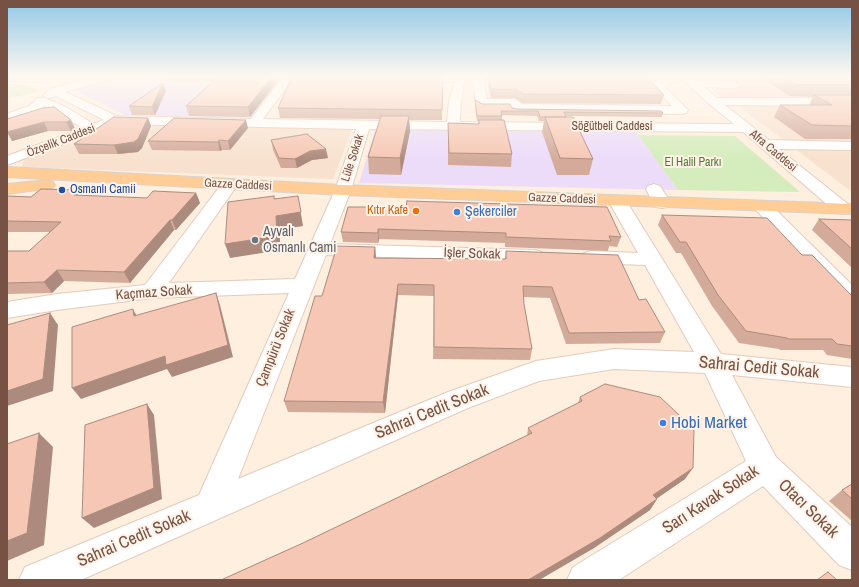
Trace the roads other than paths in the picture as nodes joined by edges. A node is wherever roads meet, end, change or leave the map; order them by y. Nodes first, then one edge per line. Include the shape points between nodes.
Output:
1 (40, 104) edge
2 (50, 104) edge
3 (83, 104) edge
4 (268, 104) edge
5 (455, 104) edge
6 (515, 104) edge
7 (676, 104) edge
8 (716, 104) edge
9 (8, 118) edge
10 (115, 120) junction
11 (254, 123) junction
12 (364, 125) junction
13 (453, 125) junction
14 (744, 128) junction
15 (764, 144) junction
16 (852, 146) edge
17 (7, 150) edge
18 (7, 161) edge
19 (7, 172) edge
20 (176, 182) junction
21 (7, 184) edge
22 (230, 184) junction
23 (7, 189) edge
24 (343, 190) junction
25 (618, 202) junction
26 (762, 206) junction
27 (847, 209) edge
28 (318, 250) junction
29 (650, 259) junction
30 (302, 286) junction
31 (152, 291) junction
32 (852, 298) edge
33 (7, 310) edge
34 (713, 363) junction
35 (852, 377) edge
36 (765, 467) junction
37 (211, 506) junction
38 (852, 552) edge
39 (38, 580) edge
40 (586, 580) edge

1 - 9 street
2 - 17 street via 84,124
3 - 10 street, Söğütbeli Caddesi
4 - 11 street
5 - 13 street
6 - 7 street via 516,108 682,110
8 - 14 street, Afra Caddesi
10 - 11 street, Söğütbeli Caddesi
10 - 18 street, Özçelik Caddesi
11 - 12 street, Söğütbeli Caddesi
12 - 13 street, Söğütbeli Caddesi
12 - 24 street, Lüle Sokak
13 - 14 street, Söğütbeli Caddesi
14 - 15 street, Afra Caddesi
15 - 16 street
15 - 27 street, Afra Caddesi
19 - 20 main road, Gazze Caddesi
20 - 21 main road, Gazze Caddesi via 54,180
20 - 22 main road, Gazze Caddesi
20 - 23 main road, Gazze Caddesi via 57,184
22 - 24 main road, Gazze Caddesi
22 - 31 street
24 - 25 main road, Gazze Caddesi
24 - 28 street, Çampürü Sokak
25 - 26 main road, Gazze Caddesi via 658,196
25 - 29 street, Sarı Kavak Sokak
26 - 27 main road, Gazze Caddesi
26 - 32 street
28 - 29 street, İşler Sokak
28 - 30 street, Çampürü Sokak
29 - 34 street, Sarı Kavak Sokak
30 - 31 street, Kaçmaz Sokak
30 - 37 street, Çampürü Sokak
31 - 33 street, Kaçmaz Sokak
34 - 35 street, Sahrai Cedit Sokak
34 - 36 street, Sarı Kavak Sokak
34 - 37 street, Sahrai Cedit Sokak via 614,359 536,371 458,400
36 - 38 street, Otacı Sokak
36 - 40 street, Sarı Kavak Sokak
37 - 39 street, Sahrai Cedit Sokak

